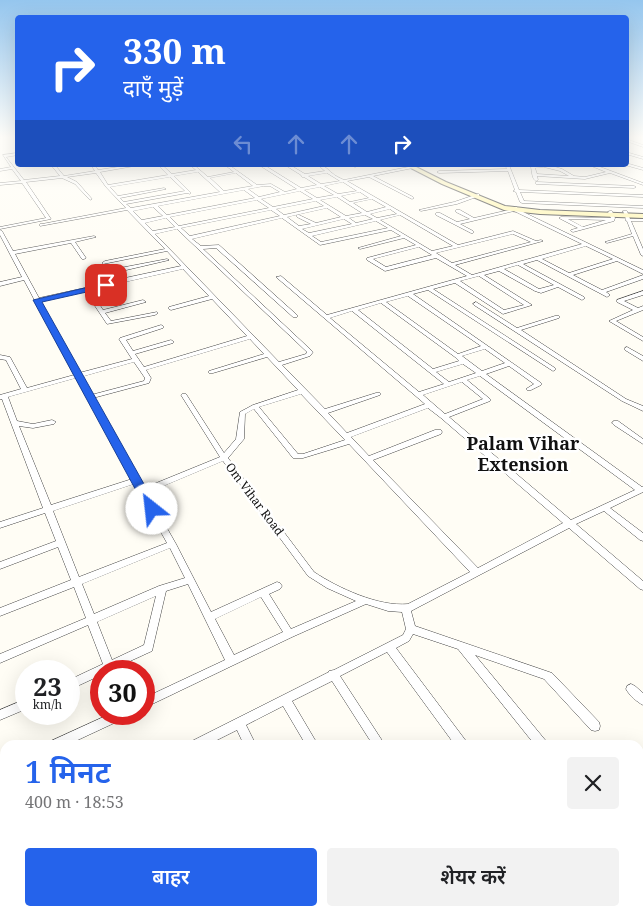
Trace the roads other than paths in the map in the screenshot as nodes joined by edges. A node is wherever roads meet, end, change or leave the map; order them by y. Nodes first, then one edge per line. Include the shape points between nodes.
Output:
1 (46, 179) edge
2 (67, 179) edge
3 (103, 179) edge
4 (148, 179) edge
5 (175, 179) edge
6 (207, 179) edge
7 (246, 179) edge
8 (282, 179) edge
9 (308, 179) edge
10 (341, 179) edge
11 (356, 179) edge
12 (375, 179) edge
13 (440, 179) edge
14 (511, 179) edge
15 (535, 179) edge
16 (629, 179) edge
17 (23, 181) junction
18 (344, 181) junction
19 (537, 183) junction
20 (0, 184) edge
21 (643, 184) edge
22 (107, 186) junction
23 (256, 186) junction
24 (320, 186) junction
25 (634, 187) dead end
26 (244, 188) junction
27 (164, 189) dead end
28 (300, 190) junction
29 (360, 191) junction
30 (516, 191) junction
31 (540, 191) junction
32 (145, 192) junction
33 (188, 192) junction
34 (223, 192) junction
35 (284, 193) junction
36 (337, 196) junction
37 (477, 196) junction
38 (643, 196) edge
39 (117, 197) junction
40 (151, 198) junction
41 (194, 198) junction
42 (259, 198) junction
43 (373, 198) junction
44 (412, 198) dead end
45 (90, 199) dead end
46 (316, 200) junction
47 (123, 203) junction
48 (349, 203) junction
49 (156, 205) junction
50 (327, 207) junction
51 (643, 207) edge
52 (272, 208) junction
53 (390, 208) junction
54 (515, 209) junction
55 (129, 210) junction
56 (421, 210) dead end
57 (458, 211) dead end
58 (365, 213) junction
59 (76, 214) dead end
60 (401, 214) junction
61 (438, 214) dead end
62 (643, 214) edge
63 (612, 215) junction
64 (283, 216) junction
65 (299, 216) dead end
66 (626, 216) junction
67 (166, 217) junction
68 (345, 218) junction
69 (49, 219) junction
70 (376, 220) junction
71 (474, 220) junction
72 (643, 220) edge
73 (141, 222) junction
74 (315, 224) junction
75 (355, 224) junction
76 (456, 224) junction
77 (42, 225) dead end
78 (178, 228) junction
79 (298, 228) junction
80 (582, 228) junction
81 (391, 229) junction
82 (0, 231) edge
83 (574, 231) dead end
84 (471, 232) dead end
85 (151, 233) junction
86 (308, 235) junction
87 (633, 235) junction
88 (94, 237) dead end
89 (404, 237) junction
90 (189, 238) junction
91 (72, 241) junction
92 (541, 241) dead end
93 (534, 242) junction
94 (607, 242) dead end
95 (586, 245) junction
96 (419, 246) junction
97 (457, 246) junction
98 (199, 248) junction
99 (360, 248) dead end
100 (167, 250) junction
101 (12, 253) junction
102 (433, 254) junction
103 (643, 255) edge
104 (84, 258) dead end
105 (538, 259) junction
106 (167, 260) dead end
107 (616, 260) junction
108 (105, 263) dead end
109 (519, 264) junction
110 (450, 265) junction
111 (183, 267) junction
112 (500, 269) junction
113 (643, 272) edge
114 (480, 275) junction
115 (568, 275) junction
116 (278, 277) dead end
117 (471, 277) junction
118 (643, 277) edge
119 (26, 278) junction
120 (124, 281) junction
121 (456, 281) junction
122 (0, 284) edge
123 (558, 286) junction
124 (430, 288) junction
125 (87, 289) junction
126 (643, 293) edge
127 (409, 294) junction
128 (212, 297) junction
129 (582, 298) dead end
130 (38, 300) junction
131 (143, 302) dead end
132 (383, 302) junction
133 (476, 304) dead end
134 (171, 308) dead end
135 (286, 308) junction
136 (640, 309) edge
137 (354, 310) junction
138 (102, 312) junction
139 (155, 313) dead end
140 (269, 313) junction
141 (295, 316) dead end
142 (326, 317) junction
143 (557, 317) dead end
144 (161, 328) dead end
145 (516, 330) junction
146 (251, 337) junction
147 (643, 339) edge
148 (171, 342) dead end
149 (485, 347) junction
150 (627, 349) dead end
151 (131, 353) junction
152 (268, 355) junction
153 (457, 356) junction
154 (0, 357) edge
155 (643, 359) edge
156 (135, 360) junction
157 (465, 361) junction
158 (509, 364) junction
159 (277, 365) junction
160 (143, 369) junction
161 (553, 369) dead end
162 (211, 372) dead end
163 (432, 372) junction
164 (482, 374) junction
165 (77, 375) junction
166 (462, 380) junction
167 (449, 384) junction
168 (529, 389) dead end
169 (25, 390) junction
170 (303, 391) junction
171 (378, 394) dead end
172 (184, 395) dead end
173 (417, 395) junction
174 (2, 396) edge
175 (90, 397) junction
176 (429, 405) junction
177 (255, 406) junction
178 (643, 409) edge
179 (323, 412) junction
180 (443, 417) junction
181 (52, 422) dead end
182 (616, 423) dead end
183 (15, 424) junction
184 (438, 432) dead end
185 (348, 438) junction
186 (643, 442) edge
187 (224, 458) junction
188 (368, 459) junction
189 (136, 480) junction
190 (642, 489) edge
191 (142, 492) junction
192 (604, 507) junction
193 (48, 509) junction
194 (569, 524) junction
195 (0, 525) edge
196 (643, 538) edge
197 (61, 542) junction
198 (172, 544) junction
199 (0, 566) edge
200 (476, 572) junction
201 (190, 580) junction
202 (77, 582) junction
203 (277, 586) dead end
204 (643, 586) edge
205 (162, 589) junction
206 (263, 592) junction
207 (365, 601) junction
208 (406, 609) junction
209 (0, 612) edge
210 (209, 617) junction
211 (92, 620) junction
212 (410, 630) junction
213 (289, 634) junction
214 (389, 647) junction
215 (462, 647) junction
216 (0, 658) edge
217 (107, 660) edge
218 (126, 660) edge
219 (232, 660) junction
220 (333, 674) junction
221 (631, 689) dead end
222 (155, 698) edge
223 (285, 699) junction
224 (643, 700) edge
225 (15, 709) edge
226 (0, 715) edge
227 (239, 723) junction
228 (98, 725) edge
229 (595, 726) dead end
230 (66, 740) edge
231 (206, 740) edge
232 (248, 740) edge
233 (309, 740) edge
234 (376, 740) edge
235 (458, 740) edge
236 (538, 740) edge

1 - 17 street
2 - 45 street via 76,183
3 - 22 street
4 - 22 street
5 - 33 street
6 - 34 street
7 - 23 street
8 - 28 street
9 - 24 street
10 - 18 street
11 - 18 street
12 - 44 street
13 - 37 main road
14 - 30 street
15 - 19 street
16 - 21 street
17 - 20 street
17 - 69 street
18 - 24 street
18 - 29 street
19 - 25 street
19 - 31 street
22 - 39 street
23 - 26 street
23 - 35 street via 271,185
24 - 28 street
24 - 36 street
26 - 34 street
26 - 42 street
27 - 32 street
28 - 35 street
28 - 46 street
29 - 36 street
29 - 43 street
30 - 31 street
30 - 51 street via 522,202
31 - 38 street
32 - 39 street
32 - 40 street
33 - 40 street
33 - 41 street
34 - 41 street
35 - 42 street
36 - 46 street
36 - 48 street
37 - 54 main road via 504,208
37 - 56 street
39 - 47 street
40 - 47 street
40 - 49 street
41 - 49 street
42 - 52 street
42 - 67 street
43 - 48 street
43 - 53 street
46 - 50 street
46 - 52 street
47 - 55 street
48 - 58 street
49 - 55 street
49 - 67 street
50 - 64 street
50 - 68 street
52 - 64 street
52 - 78 street
53 - 58 street
53 - 60 street
54 - 63 main road
54 - 71 street
54 - 95 street
55 - 73 street
55 - 77 street
57 - 71 street
58 - 68 street
58 - 70 street
59 - 69 street
60 - 70 street
60 - 97 street
61 - 76 street
62 - 66 main road
63 - 66 main road
63 - 80 street
63 - 80 street via 561,218
64 - 79 street
64 - 90 street
65 - 74 street
66 - 72 street
66 - 87 street
67 - 73 street
67 - 78 street
68 - 74 street
68 - 75 street
69 - 82 street
70 - 75 street
70 - 81 street
71 - 76 street
73 - 85 street
74 - 79 street
75 - 86 street
76 - 84 street
78 - 85 street
78 - 90 street
79 - 86 street
80 - 83 street
81 - 86 street via 323,244
81 - 89 street
82 - 101 street
85 - 100 street
87 - 94 street
87 - 103 street
88 - 91 street
89 - 96 street
89 - 99 street
90 - 98 street
91 - 101 street
91 - 104 street
92 - 93 street
93 - 97 street via 512,232
93 - 110 street
95 - 105 street
95 - 107 street
96 - 102 street
96 - 102 street via 369,259 385,269
97 - 102 street
98 - 135 street via 216,246
98 - 140 street
100 - 108 street
100 - 111 street
101 - 119 street
102 - 110 street
105 - 109 street
105 - 115 street
106 - 120 street via 120,270
107 - 113 street
107 - 115 street
109 - 112 street
109 - 123 street
110 - 117 street
111 - 120 street
111 - 128 street
112 - 114 street
112 - 123 street via 536,290
114 - 117 street
114 - 121 street via 529,305 503,312
115 - 118 street via 604,293
116 - 142 street
117 - 121 street
119 - 122 street
119 - 130 street
120 - 125 street
121 - 124 street
123 - 129 street
124 - 127 street
124 - 161 street
125 - 130 street
125 - 138 street
126 - 136 street via 619,301
127 - 132 street
127 - 149 street
128 - 134 street
128 - 146 street
130 - 165 street
131 - 138 street
132 - 137 street
132 - 153 street
133 - 145 street
135 - 140 street
135 - 141 street
136 - 147 street via 612,321
137 - 142 street
137 - 163 street
138 - 139 street via 111,324
140 - 159 street via 310,352
142 - 173 street
143 - 145 street
144 - 151 street via 122,338
145 - 178 street
146 - 152 street
146 - 160 street
148 - 151 street
149 - 153 street
149 - 158 street
150 - 155 street
151 - 156 street
152 - 159 street
152 - 162 street
153 - 157 street
154 - 169 street via 8,358
156 - 160 street
156 - 165 street
157 - 163 street
157 - 164 street
158 - 164 street
158 - 168 street via 539,384
159 - 170 street
160 - 175 street via 148,378 146,382
163 - 167 street
164 - 166 street
164 - 190 street
165 - 169 street
165 - 175 street
166 - 167 street
166 - 180 street via 488,400
167 - 173 street
169 - 174 street
170 - 177 street
170 - 179 street
171 - 179 street
172 - 187 street
173 - 176 street
174 - 183 street
175 - 189 street
176 - 180 street
176 - 185 street
177 - 185 street via 296,456
177 - 187 street via 242,413 240,438
179 - 185 street
180 - 194 street
181 - 183 street via 33,426
182 - 186 street
183 - 193 street
184 - 188 street
185 - 188 street
187 - 191 street, Om Vihar Road
187 - 207 street, Om Vihar Road via 312,574 321,583
188 - 200 street
189 - 191 street
189 - 193 street
190 - 192 street
191 - 198 street
192 - 194 street
192 - 196 street
193 - 195 street
193 - 197 street
194 - 200 street
194 - 204 street
197 - 199 street
197 - 202 street
198 - 201 street
198 - 202 street
200 - 208 street
201 - 205 street
201 - 210 street
202 - 209 street
202 - 211 street
203 - 206 street
205 - 211 street
205 - 218 street via 148,648
206 - 210 street
206 - 213 street
207 - 208 street, Om Vihar Road via 398,610
207 - 213 street
208 - 212 street
210 - 219 street
211 - 216 street
211 - 217 street
212 - 214 street via 406,638
212 - 215 street
213 - 219 street
214 - 220 street
214 - 235 street
215 - 229 street via 548,676
215 - 236 street
219 - 222 street
220 - 223 street
220 - 234 street
221 - 224 street
223 - 227 street
223 - 233 street
225 - 226 street
227 - 231 street
227 - 232 street
228 - 230 street

